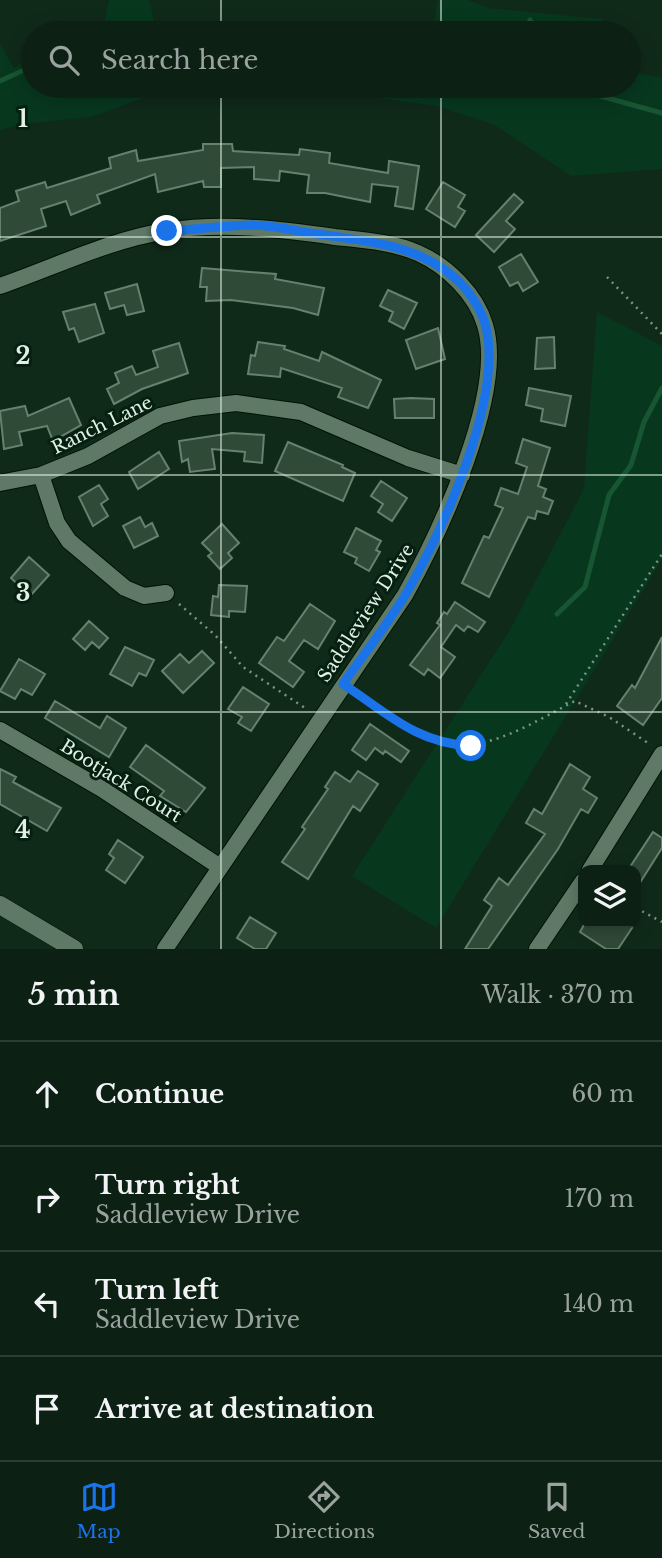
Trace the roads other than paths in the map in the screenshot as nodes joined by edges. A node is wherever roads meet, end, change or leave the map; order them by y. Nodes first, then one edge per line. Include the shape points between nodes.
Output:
1 (0, 286) edge
2 (41, 475) junction
3 (462, 475) junction
4 (0, 484) edge
5 (166, 593) road end
6 (0, 730) edge
7 (658, 751) edge
8 (593, 865) edge
9 (220, 867) junction
10 (578, 888) edge
11 (0, 905) edge
12 (74, 949) edge
13 (165, 949) edge
14 (537, 949) edge

1 - 3 street, Saddleview Drive via 127,240 167,231 255,225 375,242 418,253 456,278 486,326 488,384
2 - 3 street, Ranch Lane via 88,456 160,416 236,403 300,412 408,458
2 - 4 street, Ranch Lane
2 - 5 street via 57,523 69,541 125,589 144,596
3 - 9 street, Saddleview Drive via 431,549 405,595
6 - 9 street, Bootjack Court via 102,789
7 - 8 street
9 - 13 street, Saddleview Drive
10 - 14 street
11 - 12 main road

